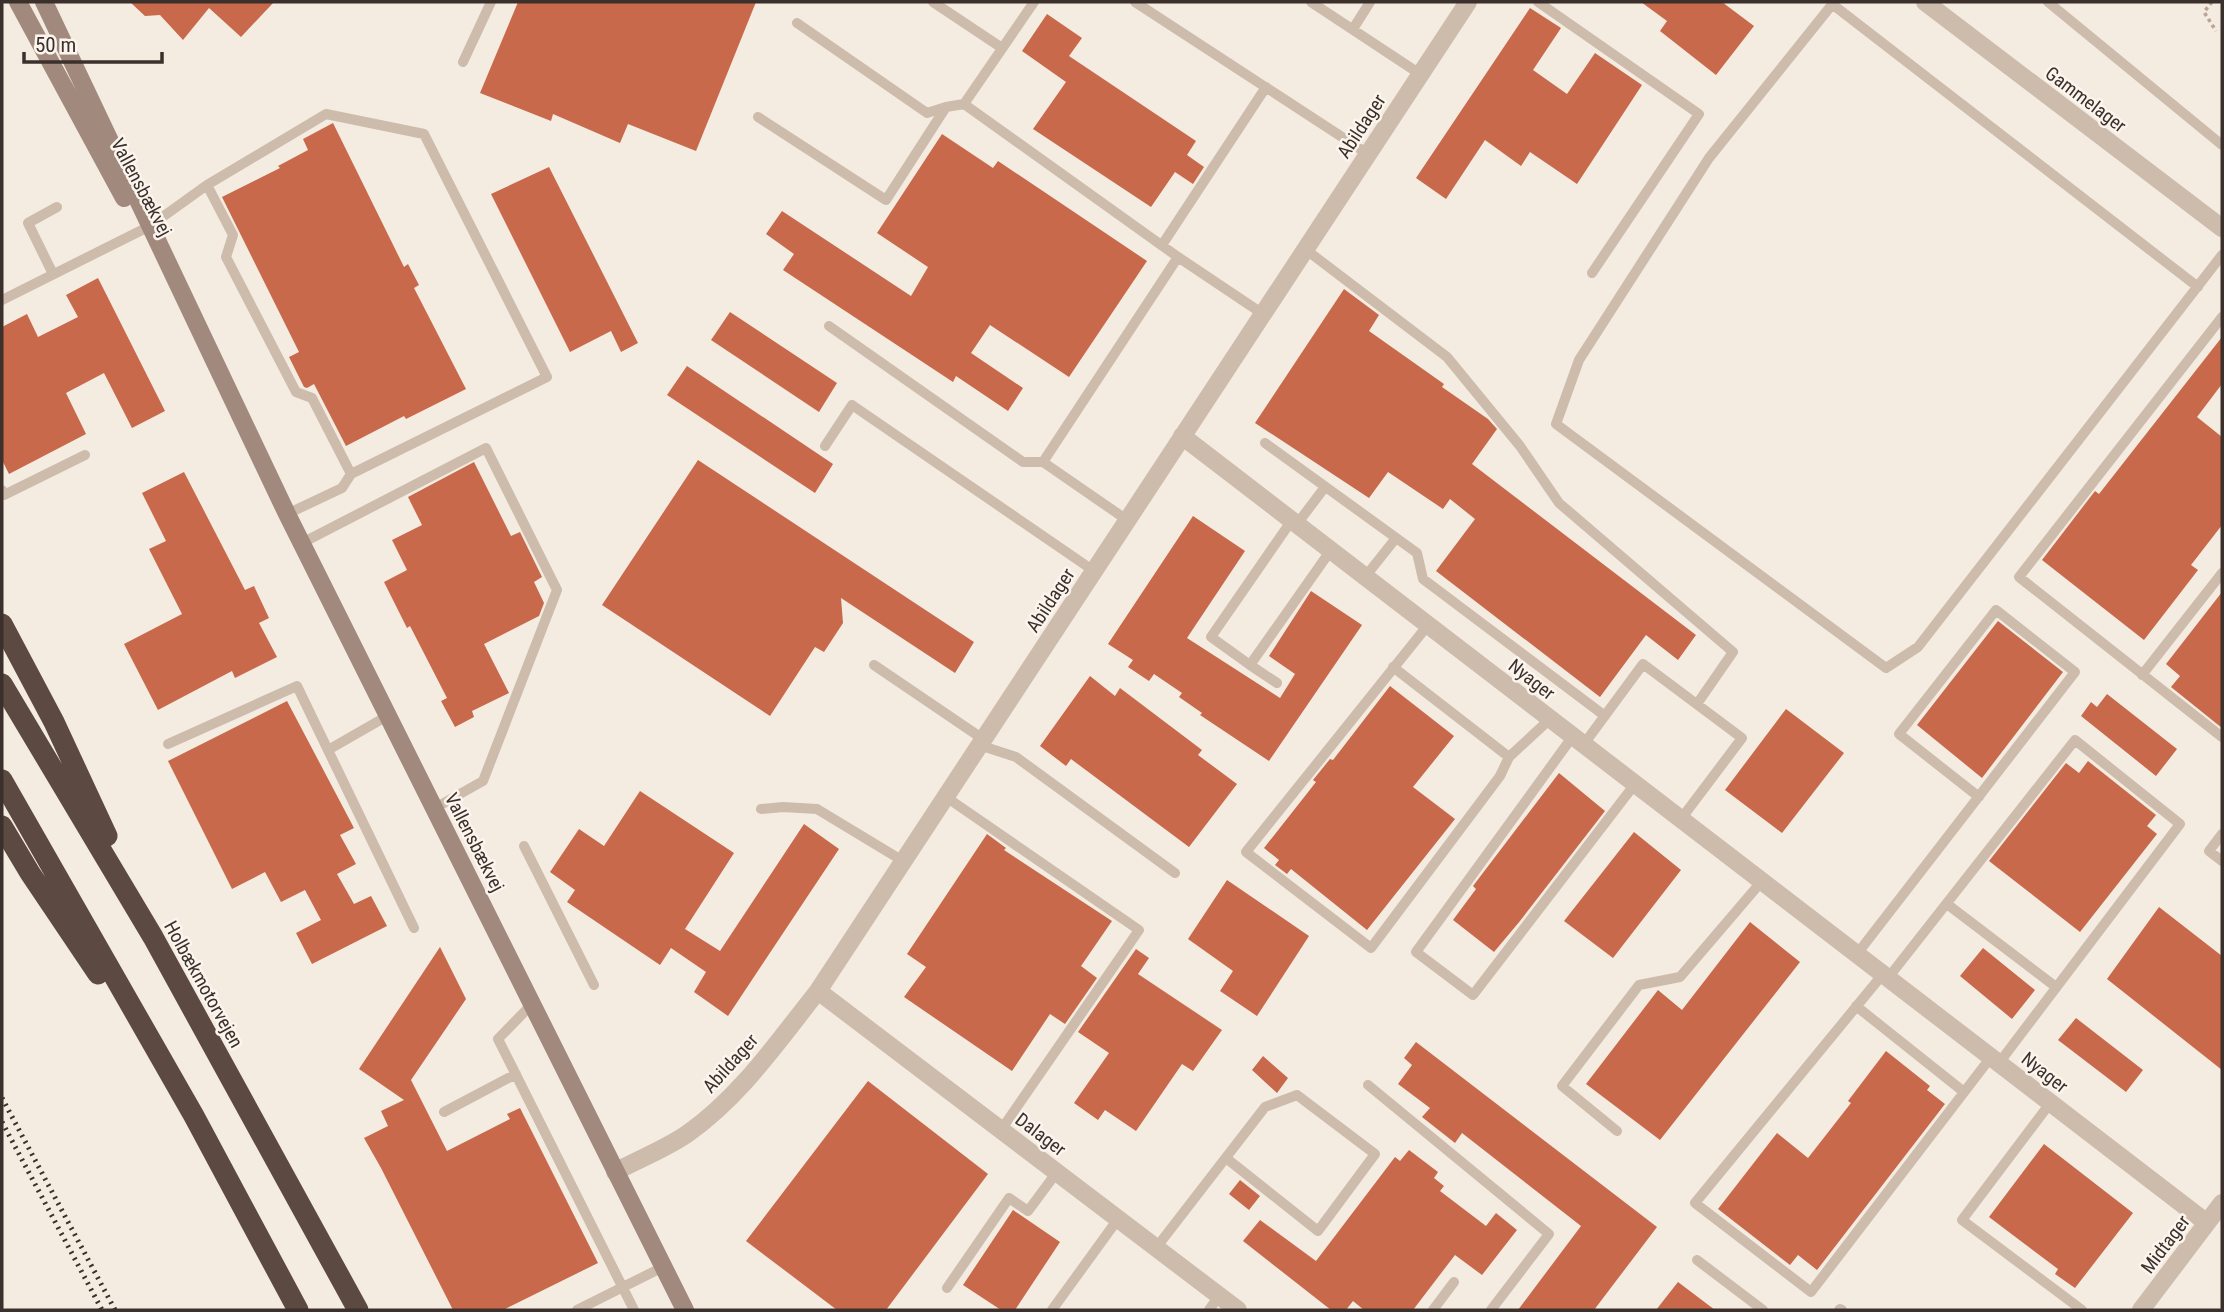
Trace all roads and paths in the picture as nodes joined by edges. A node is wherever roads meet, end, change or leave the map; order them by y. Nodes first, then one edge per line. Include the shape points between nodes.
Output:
1 (18, 2) edge
2 (44, 2) edge
3 (933, 2) edge
4 (1034, 2) edge
5 (1135, 2) edge
6 (1311, 2) edge
7 (1370, 2) edge
8 (1468, 2) edge
9 (1538, 2) edge
10 (1925, 2) edge
11 (2048, 2) edge
12 (2212, 2) edge
13 (489, 3) edge
14 (1833, 3) edge
15 (797, 23) dead end
16 (1353, 29) junction
17 (2216, 32) dead end
18 (1002, 48) junction
19 (463, 62) dead end
20 (1420, 74) junction
21 (1266, 87) junction
22 (964, 104) junction
23 (946, 107) junction
24 (758, 117) dead end
25 (2222, 145) edge
26 (1368, 154) junction
27 (207, 185) junction
28 (57, 206) dead end
29 (146, 228) junction
30 (2222, 229) edge
31 (1162, 246) junction
32 (1305, 249) junction
33 (2222, 256) edge
34 (1178, 257) junction
35 (1592, 273) dead end
36 (53, 274) junction
37 (2198, 287) junction
38 (2, 300) edge
39 (1263, 314) junction
40 (2222, 317) edge
41 (828, 326) dead end
42 (1182, 436) junction
43 (1265, 443) dead end
44 (824, 446) dead end
45 (85, 455) dead end
46 (1043, 462) junction
47 (351, 474) junction
48 (1325, 487) junction
49 (2, 490) edge
50 (287, 514) junction
51 (1127, 520) junction
52 (1294, 522) junction
53 (1396, 538) junction
54 (302, 543) junction
55 (1331, 550) junction
56 (1094, 571) junction
57 (2222, 573) edge
58 (1365, 577) junction
59 (2, 624) edge
60 (1428, 625) junction
61 (874, 665) dead end
62 (1250, 665) junction
63 (1393, 667) junction
64 (2142, 675) junction
65 (1277, 683) dead end
66 (2, 684) edge
67 (1697, 704) junction
68 (389, 715) junction
69 (1605, 716) junction
70 (1550, 719) junction
71 (2222, 737) edge
72 (1579, 740) junction
73 (981, 742) junction
74 (168, 744) dead end
75 (327, 750) junction
76 (1509, 757) junction
77 (2, 779) edge
78 (1635, 784) junction
79 (946, 797) junction
80 (1979, 797) junction
81 (435, 808) junction
82 (761, 809) dead end
83 (1681, 819) junction
84 (2, 826) edge
85 (2222, 834) edge
86 (524, 846) dead end
87 (903, 861) junction
88 (2222, 861) edge
89 (1175, 873) dead end
90 (1762, 881) junction
91 (1947, 904) junction
92 (414, 928) dead end
93 (153, 937) junction
94 (1857, 954) junction
95 (1886, 976) junction
96 (594, 985) dead end
97 (2056, 987) junction
98 (818, 991) junction
99 (532, 1004) junction
100 (1856, 1006) junction
101 (1995, 1060) junction
102 (516, 1074) junction
103 (1368, 1085) dead end
104 (1964, 1092) junction
105 (2051, 1102) junction
106 (444, 1112) dead end
107 (194, 1116) junction
108 (1001, 1130) junction
109 (1617, 1131) dead end
110 (1226, 1158) junction
111 (615, 1172) junction
112 (1057, 1172) junction
113 (2217, 1215) edge
114 (1118, 1219) junction
115 (1156, 1248) junction
116 (1697, 1259) dead end
117 (663, 1267) junction
118 (1454, 1282) dead end
119 (622, 1287) junction
120 (947, 1288) dead end
121 (1214, 1303) edge
122 (298, 1310) edge
123 (358, 1310) edge
124 (576, 1310) edge
125 (634, 1310) edge
126 (685, 1310) edge
127 (1052, 1310) edge
128 (1238, 1310) edge
129 (1433, 1310) edge
130 (1491, 1310) edge
131 (1763, 1310) edge
132 (2082, 1310) edge
133 (2141, 1310) edge

1 - 29 street, Vallensbækvej
2 - 29 street, Vallensbækvej
3 - 18 lane
4 - 18 lane
5 - 21 lane
6 - 16 lane
7 - 16 lane
8 - 20 street, Abildager
9 - 35 lane via 1699,114
10 - 30 street, Gammelager
11 - 25 lane
12 - 17 path via 2204,12
13 - 19 lane
14 - 37 lane
14 - 37 lane via 1709,158 1579,360 1556,424 1886,668 1918,647
15 - 23 lane via 927,113
16 - 20 lane
18 - 22 lane
20 - 26 street, Abildager
21 - 26 lane
21 - 31 lane
22 - 23 lane
22 - 31 lane
23 - 24 lane via 886,200
26 - 32 street, Abildager
27 - 29 lane
27 - 47 lane via 233,235 226,257 296,392 312,398
27 - 47 lane via 326,114 424,134 547,377
28 - 36 lane via 28,223
29 - 36 lane
29 - 50 street, Vallensbækvej
31 - 34 lane
32 - 39 street, Abildager
32 - 67 lane via 1447,357 1520,446 1559,503 1733,652
33 - 37 lane
34 - 39 lane
34 - 46 lane
36 - 38 lane
39 - 42 street, Abildager
40 - 64 lane via 2019,578
41 - 46 lane via 1023,461
42 - 51 street, Abildager
42 - 52 street, Nyager
43 - 48 lane
44 - 56 lane via 852,405
45 - 49 lane via 4,495
46 - 51 lane
47 - 50 lane via 342,488
48 - 52 lane
48 - 53 lane
50 - 54 street, Vallensbækvej
51 - 56 street, Abildager
52 - 55 street, Nyager
52 - 62 lane via 1211,637
53 - 58 lane
53 - 69 lane via 1417,553 1423,579
54 - 68 street, Vallensbækvej
54 - 81 lane via 486,448 557,590 483,781
55 - 58 street, Nyager
55 - 62 lane
56 - 73 street, Abildager
57 - 64 lane
58 - 60 street, Nyager
59 - 93 highway via 54,722
60 - 63 lane
60 - 70 street, Nyager
61 - 73 lane
62 - 65 lane
63 - 76 lane
63 - 76 lane via 1246,852 1371,948 1500,776
64 - 71 lane
66 - 93 highway, Holbækmotorvejen
67 - 69 lane via 1643,664
67 - 83 lane via 1742,738
68 - 75 lane
68 - 81 street, Vallensbækvej
69 - 72 lane
70 - 72 street, Nyager
70 - 76 lane
72 - 78 street, Nyager
72 - 78 lane via 1416,952 1473,995
73 - 79 street, Abildager
73 - 89 lane via 1016,757
74 - 75 lane via 297,686
75 - 92 lane
77 - 107 highway
78 - 83 street, Nyager
79 - 87 street, Abildager
79 - 108 lane via 1139,930
80 - 80 lane via 2075,672 1996,610 1899,734
80 - 94 lane
81 - 99 street, Vallensbækvej
82 - 87 lane via 817,809
83 - 90 street, Nyager
84 - 107 highway
85 - 88 lane via 2209,851
86 - 96 lane
87 - 98 street, Abildager
90 - 94 street, Nyager
90 - 109 lane via 1680,977 1639,985 1562,1086
91 - 95 lane
91 - 97 lane
91 - 97 lane via 2075,740 2180,824
93 - 123 highway, Holbækmotorvejen
94 - 95 street, Nyager
95 - 100 lane
95 - 101 street, Nyager
97 - 101 lane
98 - 108 street, Dalager
98 - 111 street, Abildager via 719,1108 686,1135
99 - 102 lane via 498,1039
99 - 111 street, Vallensbækvej
100 - 104 lane
100 - 104 lane via 1695,1203 1811,1292
101 - 104 lane
101 - 105 street, Nyager
102 - 106 lane
102 - 119 lane
103 - 130 lane via 1549,1234
105 - 113 street, Nyager
105 - 132 lane via 1962,1220
107 - 122 highway
108 - 112 street, Dalager
110 - 110 lane via 1265,1107 1297,1095 1375,1154 1318,1231
110 - 115 lane
111 - 117 street, Vallensbækvej
112 - 114 street, Dalager
112 - 120 lane via 1028,1211 1009,1198
113 - 133 street, Midtager
114 - 115 street, Dalager
114 - 127 lane
115 - 121 street, Dalager
116 - 131 lane
117 - 119 lane
117 - 126 street, Vallensbækvej
118 - 129 lane
119 - 124 lane
119 - 125 lane
121 - 128 street, Dalager

